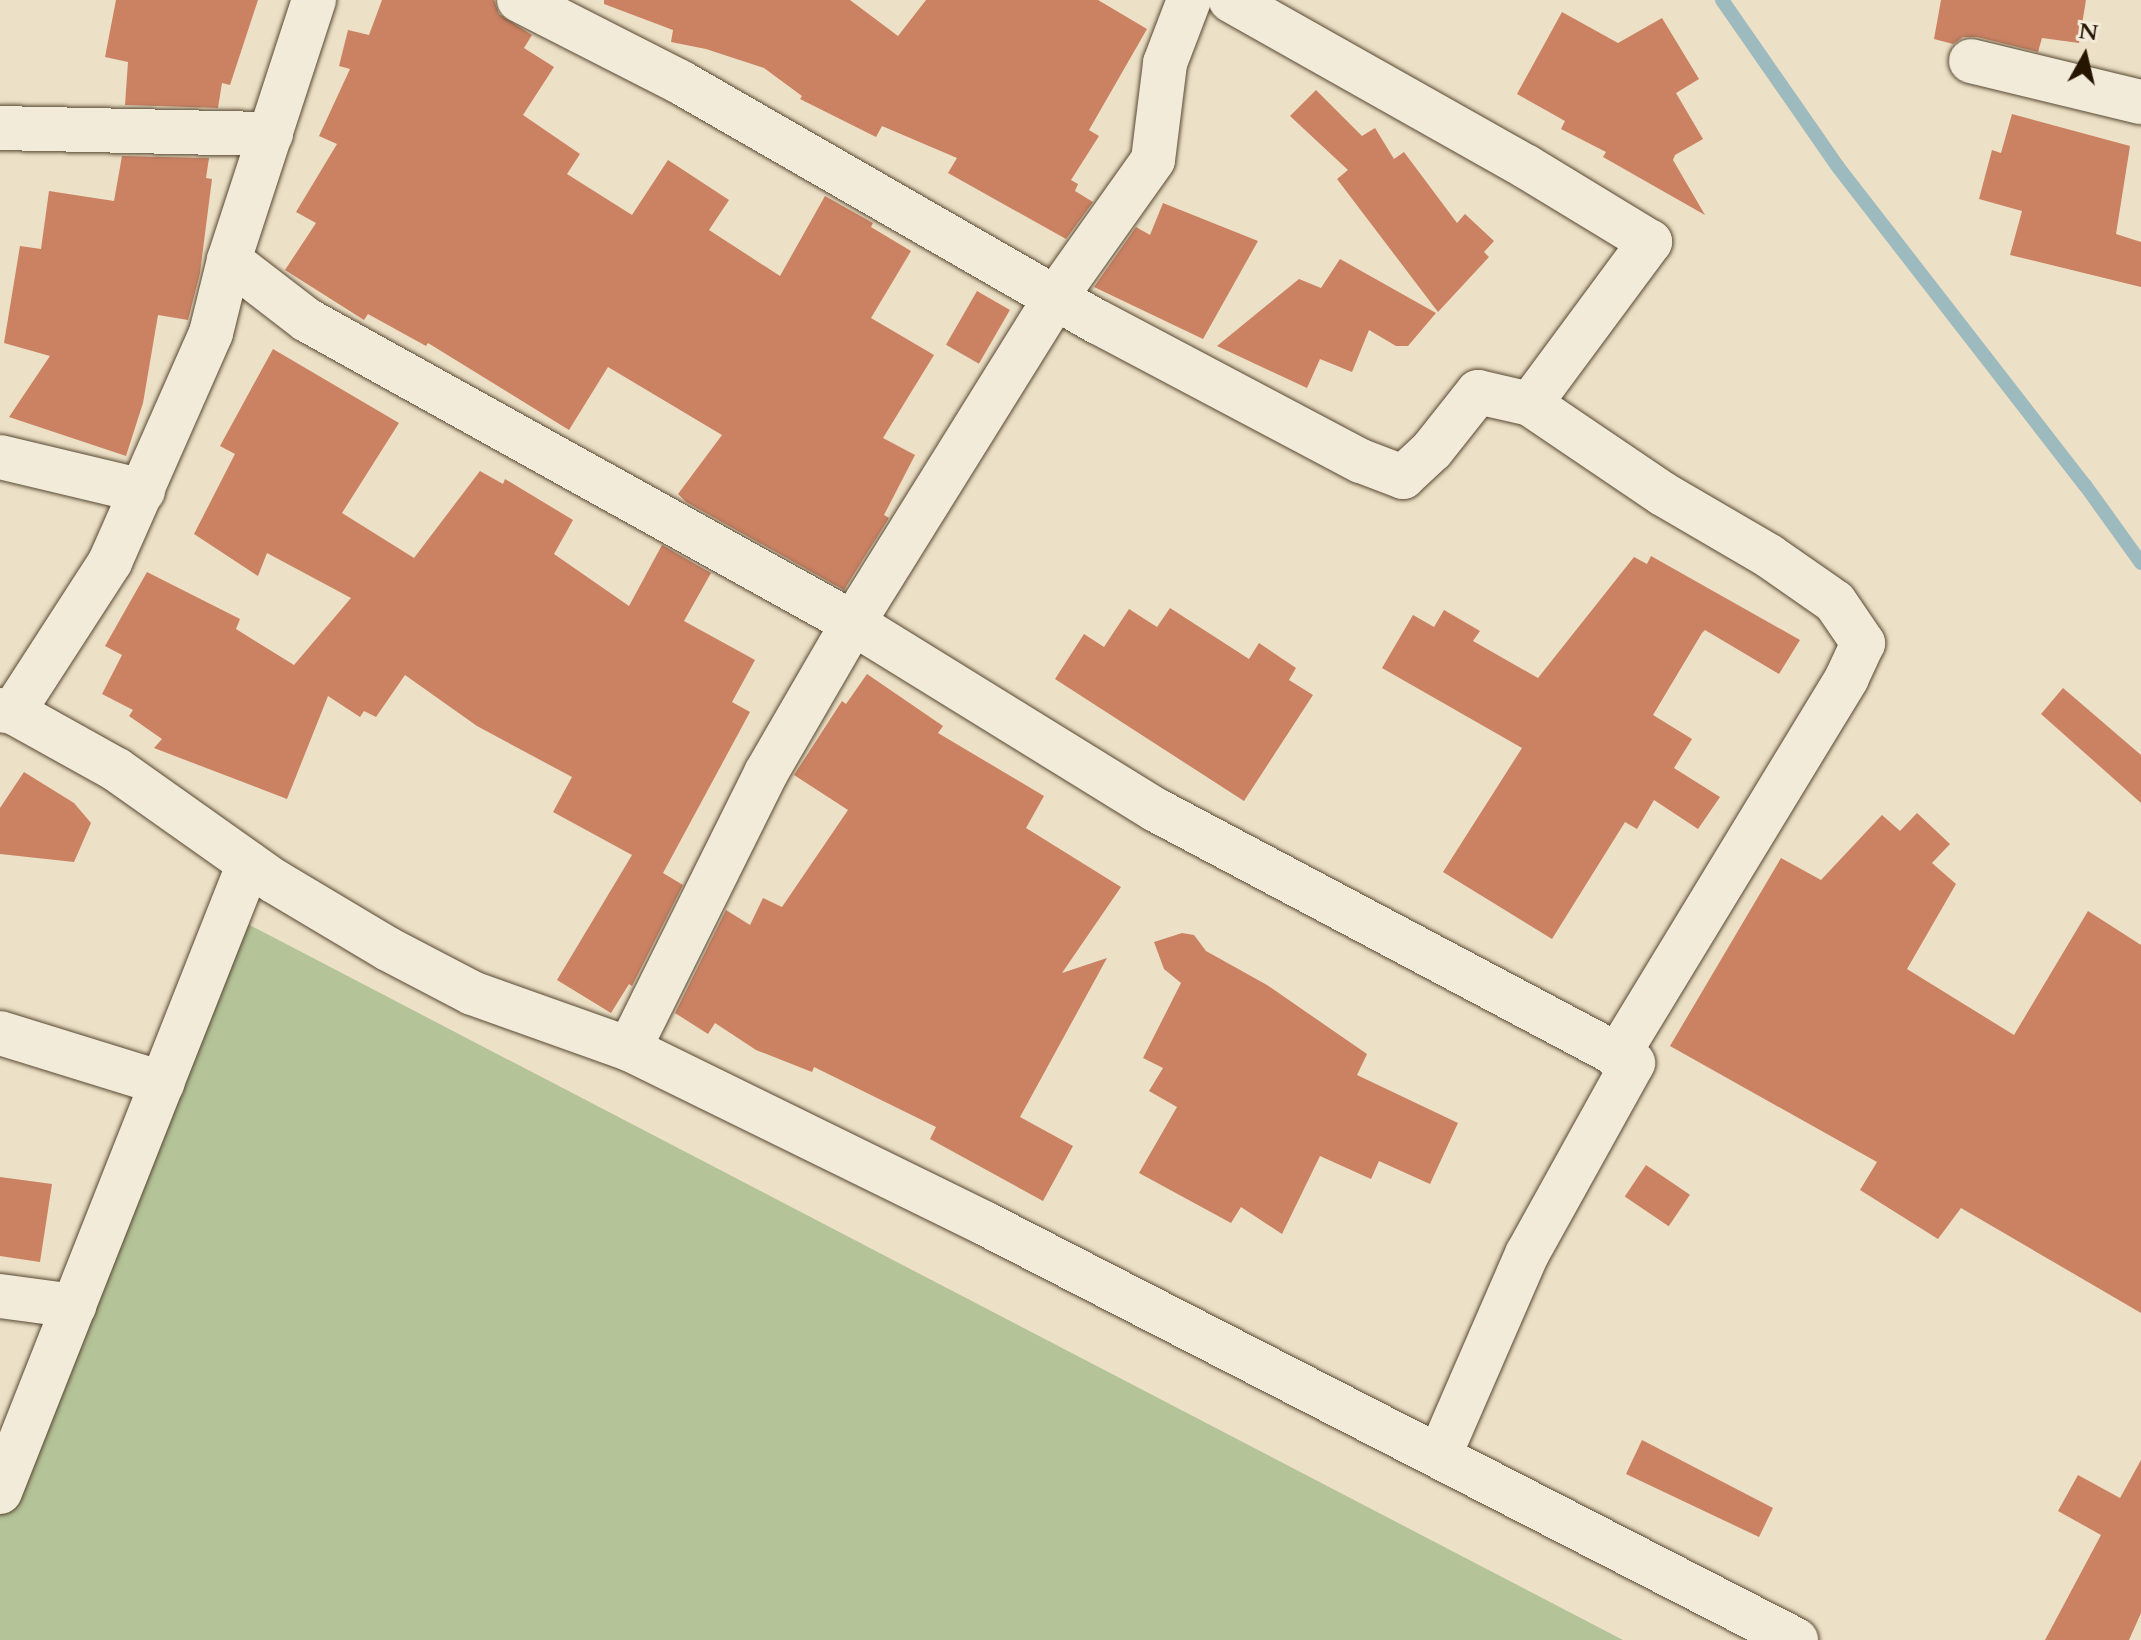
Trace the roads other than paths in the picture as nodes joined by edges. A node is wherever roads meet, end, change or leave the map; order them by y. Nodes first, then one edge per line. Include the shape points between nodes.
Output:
1 (314, 0) edge
2 (519, 0) edge
3 (1189, 0) edge
4 (1230, 0) edge
5 (1971, 61) dead end
6 (2141, 102) edge
7 (0, 128) edge
8 (271, 134) junction
9 (229, 260) junction
10 (1055, 298) junction
11 (1530, 404) junction
12 (0, 457) edge
13 (143, 491) junction
14 (853, 623) junction
15 (6, 711) edge
16 (249, 863) junction
17 (0, 1033) edge
18 (629, 1049) junction
19 (1617, 1057) junction
20 (162, 1083) junction
21 (0, 1296) edge
22 (74, 1306) junction
23 (1439, 1456) junction
24 (0, 1492) edge
25 (1796, 1640) edge

1 - 8 street
2 - 10 street via 680,82
3 - 10 street via 1165,63 1153,160
4 - 11 street via 1650,242
5 - 6 street
7 - 8 street
8 - 9 street
9 - 13 street via 211,333
9 - 14 street via 307,320
10 - 11 street via 1361,461 1403,477 1478,392
10 - 14 street
11 - 19 street via 1835,602 1863,643 1847,678
12 - 13 street
13 - 15 street via 110,562
14 - 18 street via 766,773
14 - 19 street via 1156,810
15 - 16 street via 117,770
16 - 18 street via 388,949 472,993
16 - 20 street
17 - 20 street
18 - 23 street
19 - 23 street via 1633,1063 1527,1254
20 - 22 street
21 - 22 street
22 - 24 street
23 - 25 street

